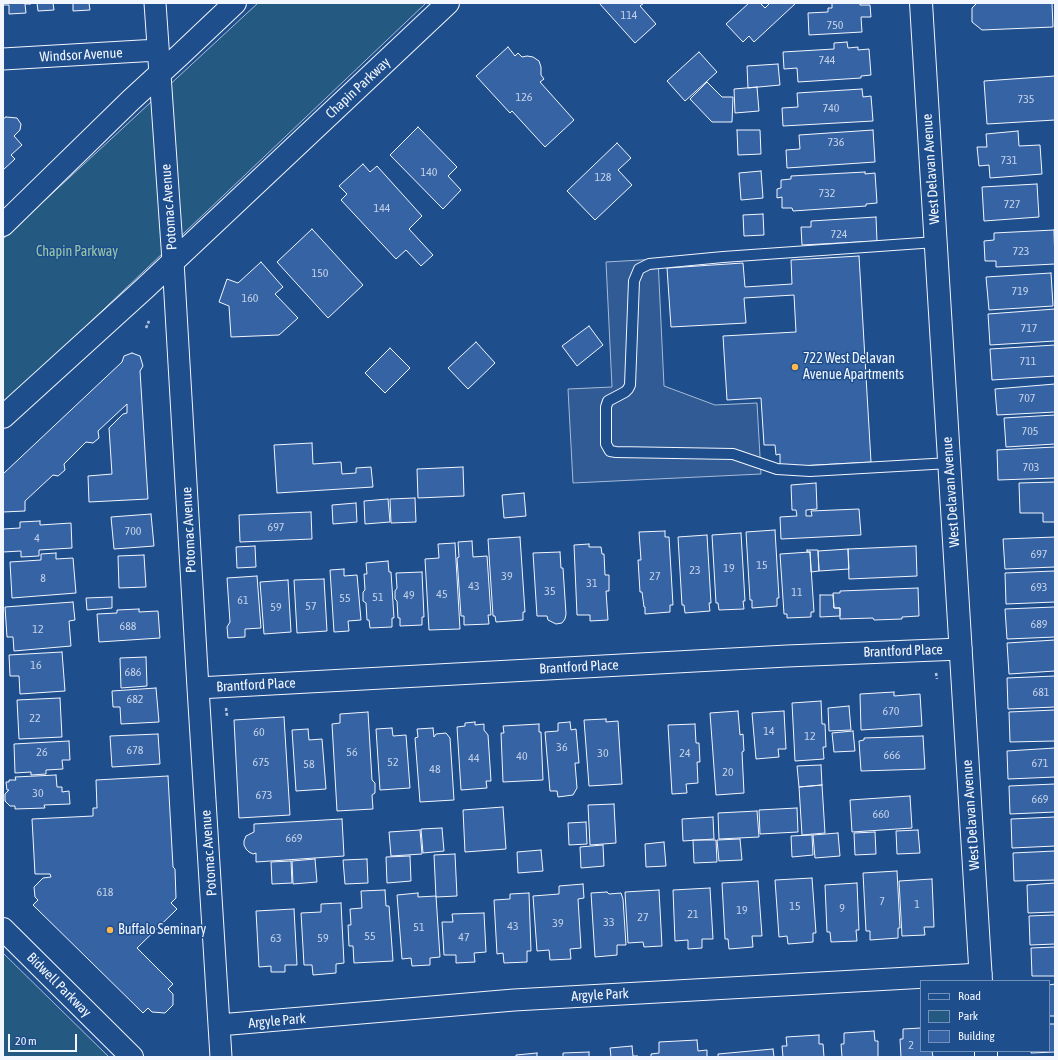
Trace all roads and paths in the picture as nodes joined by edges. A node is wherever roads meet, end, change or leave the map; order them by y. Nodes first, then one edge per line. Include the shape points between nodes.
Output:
1 (155, 3) edge
2 (235, 3) edge
3 (448, 3) edge
4 (921, 3) edge
5 (158, 50) junction
6 (3, 59) edge
7 (160, 72) junction
8 (3, 225) edge
9 (936, 242) junction
10 (173, 261) junction
11 (149, 321) dead end
12 (146, 328) dead end
13 (3, 417) edge
14 (950, 463) junction
15 (961, 649) junction
16 (198, 688) junction
17 (3, 929) edge
18 (981, 978) edge
19 (939, 980) edge
20 (920, 981) edge
21 (219, 1025) junction
22 (132, 1057) edge
23 (221, 1057) edge

1 - 5 street, Potomac Avenue
2 - 7 street
3 - 10 street, Chapin Parkway
4 - 9 street, West Delavan Avenue
5 - 6 street, Windsor Avenue
5 - 7 street, Potomac Avenue
7 - 8 street
7 - 10 street, Potomac Avenue
9 - 14 street, West Delavan Avenue
9 - 14 lane via 686,260 649,264 639,269 634,281 630,385 625,392 608,401 606,444 610,451 616,452 733,454 784,470 810,471
10 - 13 street, Chapin Parkway
10 - 16 street, Potomac Avenue
11 - 12 path
14 - 15 street, West Delavan Avenue
15 - 16 street, Brantford Place
15 - 18 street, West Delavan Avenue
16 - 21 street, Potomac Avenue
17 - 22 street, Bidwell Parkway
18 - 19 street, Argyle Park
20 - 21 street, Argyle Park via 514,1000
21 - 23 street, Potomac Avenue

